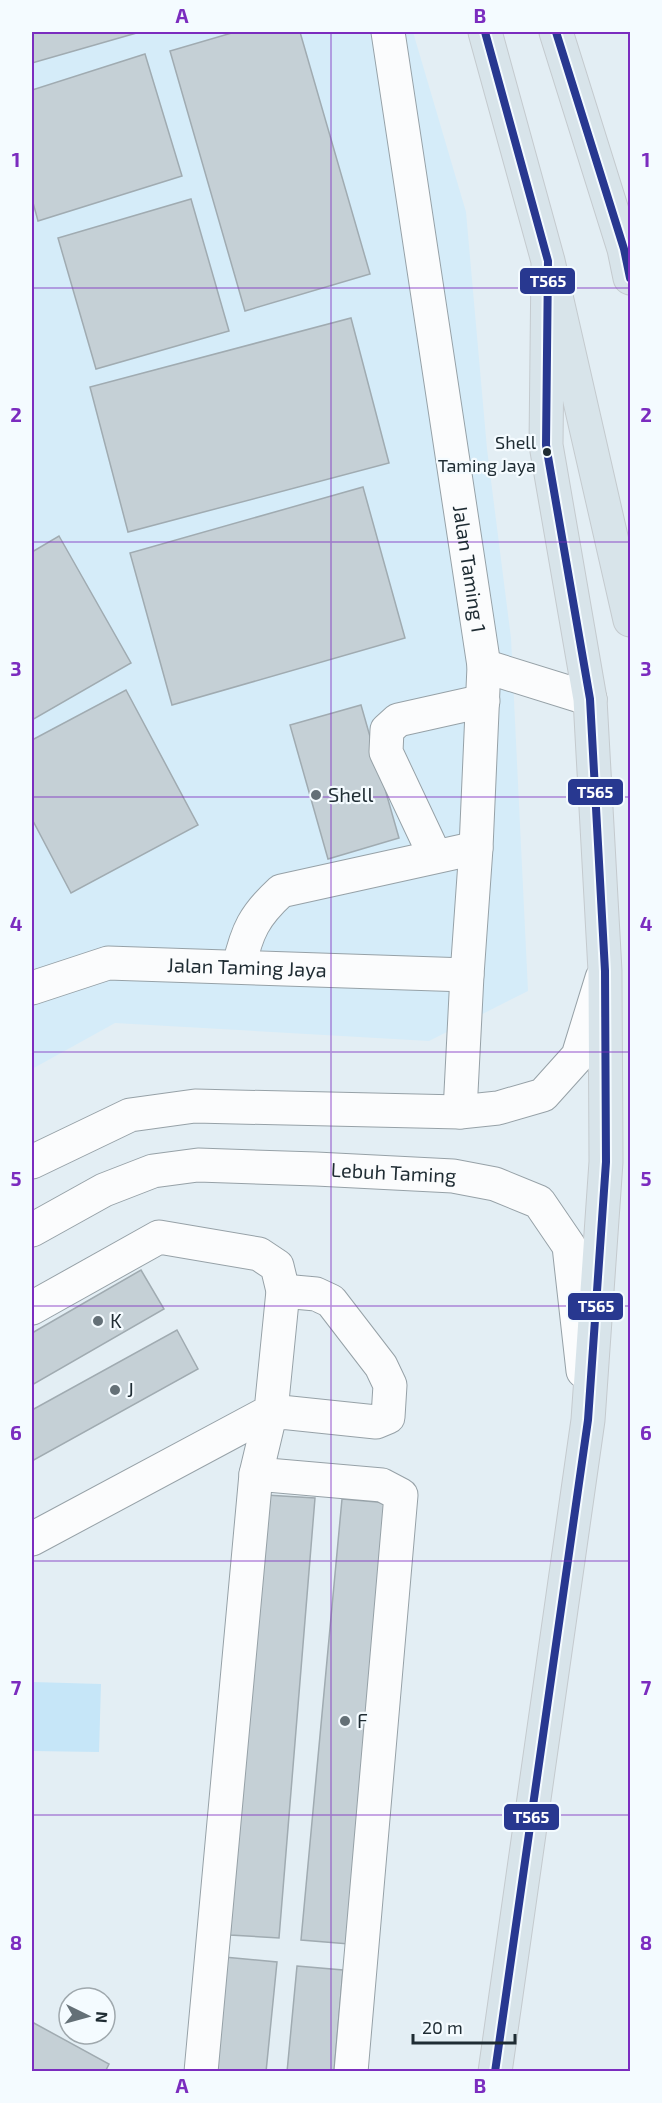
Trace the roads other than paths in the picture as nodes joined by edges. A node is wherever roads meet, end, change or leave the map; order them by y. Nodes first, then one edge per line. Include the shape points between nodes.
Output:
1 (388, 32) edge
2 (485, 32) edge
3 (556, 32) edge
4 (548, 261) junction
5 (630, 278) edge
6 (630, 620) edge
7 (484, 666) junction
8 (590, 699) junction
9 (483, 701) junction
10 (476, 848) junction
11 (435, 856) junction
12 (239, 966) junction
13 (605, 971) junction
14 (467, 975) junction
15 (32, 988) edge
16 (460, 1112) junction
17 (32, 1162) edge
18 (32, 1230) edge
19 (284, 1292) junction
20 (32, 1308) edge
21 (271, 1411) junction
22 (588, 1420) junction
23 (256, 1474) junction
24 (32, 1539) edge
25 (201, 2072) edge
26 (351, 2072) edge
27 (495, 2072) edge

1 - 7 street, Jalan Taming 1
2 - 4 highway
3 - 5 highway
4 - 6 highway
4 - 8 highway via 546,445
7 - 8 street
7 - 9 street, Jalan Taming 1
8 - 13 highway
9 - 10 street, Jalan Taming 1
9 - 11 street via 398,720 387,730 386,752
10 - 11 street
10 - 14 street, Jalan Taming 1
11 - 12 street via 281,891 261,909 245,941
12 - 14 street, Jalan Taming Jaya
12 - 15 street, Jalan Taming Jaya via 108,963
13 - 16 street via 578,1056 543,1095 498,1108
13 - 22 highway via 606,1162
14 - 16 street, Jalan Taming 1
16 - 17 street via 195,1106 130,1114
18 - 22 street, Lebuh Taming via 104,1190 153,1171 198,1165 453,1176 495,1184 539,1202 569,1246
19 - 20 street via 277,1266 259,1254 159,1237
19 - 21 street
19 - 21 street via 316,1294 330,1301 381,1366 390,1385 388,1417 376,1422
21 - 23 street
21 - 24 street
22 - 27 highway
23 - 25 street
23 - 26 street via 382,1485 401,1495

